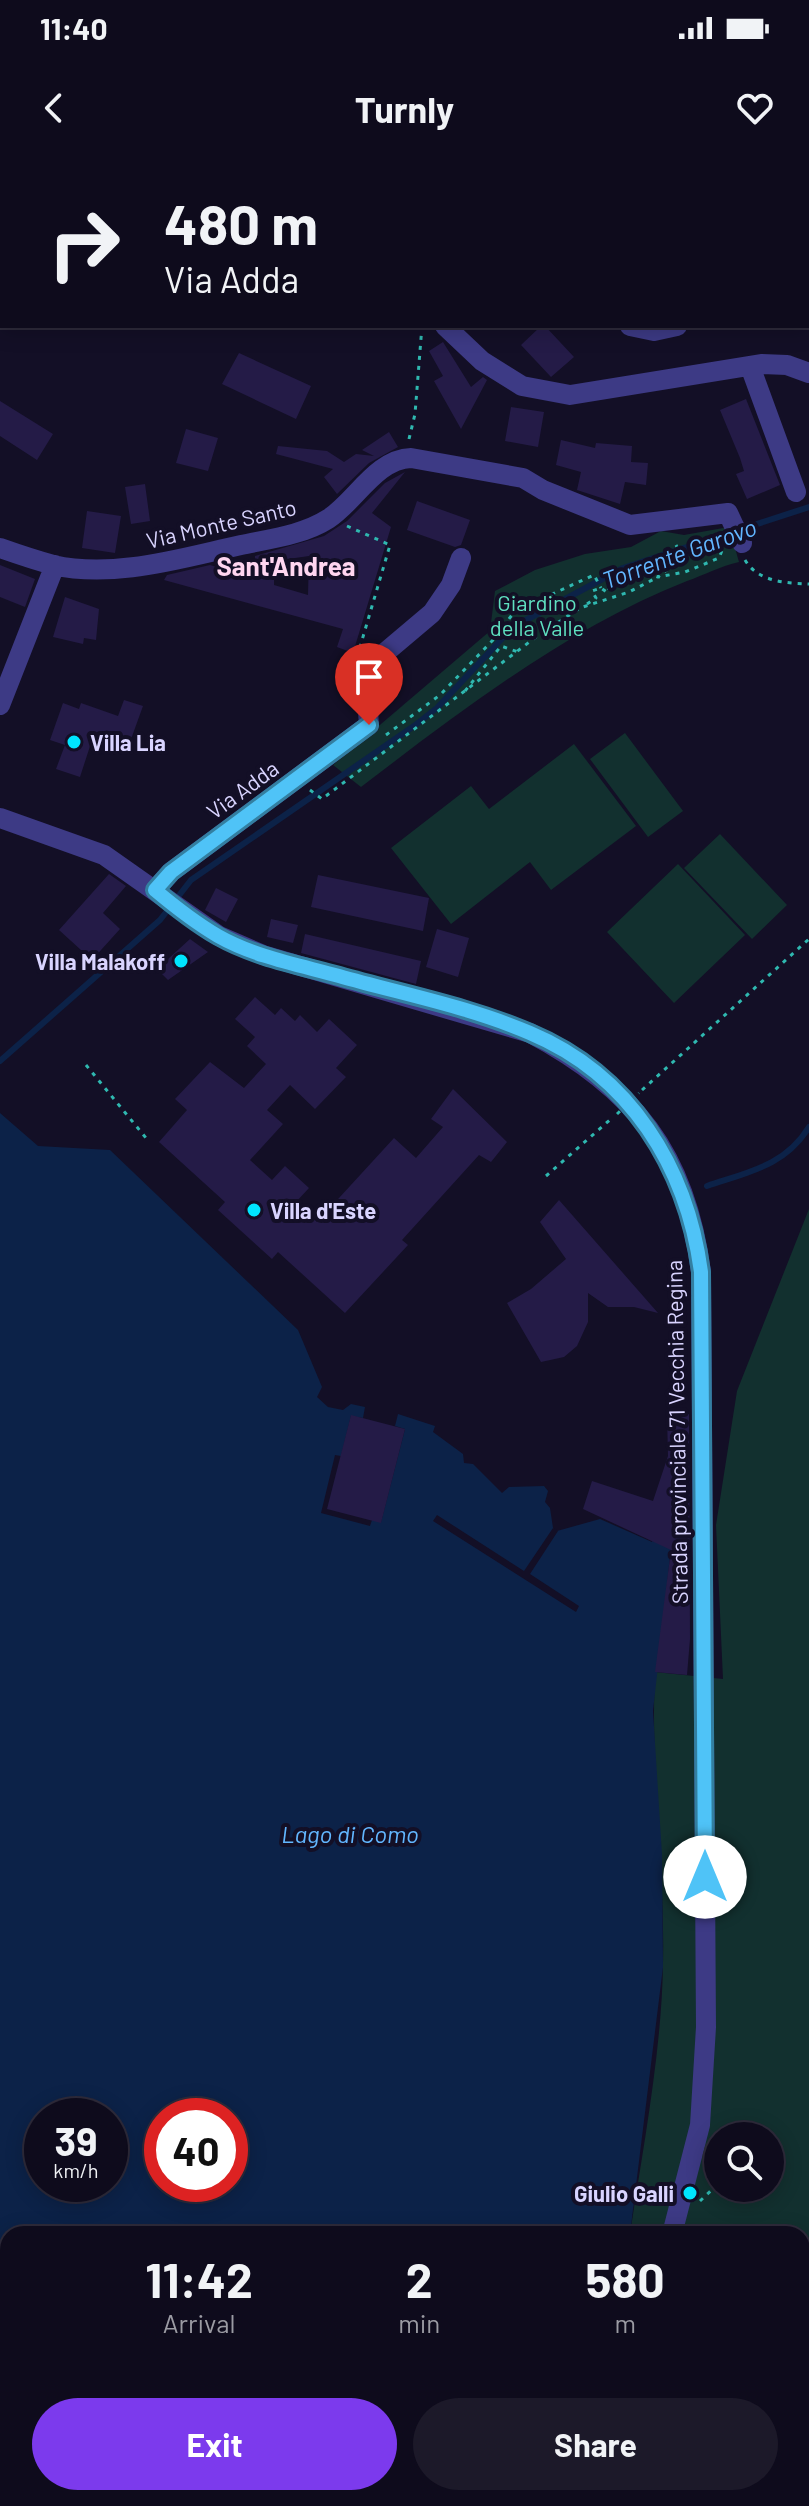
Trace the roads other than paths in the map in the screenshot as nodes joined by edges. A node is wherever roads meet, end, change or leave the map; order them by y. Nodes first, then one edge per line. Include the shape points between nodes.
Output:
1 (447, 328) edge
2 (640, 328) edge
3 (668, 328) edge
4 (750, 366) junction
5 (809, 373) edge
6 (796, 492) dead end
7 (733, 539) road end
8 (0, 548) edge
9 (461, 558) dead end
10 (55, 565) junction
11 (0, 705) edge
12 (0, 818) edge
13 (159, 893) junction
14 (674, 2226) edge

1 - 4 street via 482,361 522,386 570,395
2 - 3 street
4 - 5 street via 787,365
4 - 6 street
7 - 10 street, Via Monte Santo via 728,513 630,525 523,478 404,459 379,473 329,519 304,531 119,569
8 - 10 street, Via Monte Santo
9 - 13 street, Via Adda via 432,613 374,662 367,698 375,732 298,778 171,872
10 - 11 street
12 - 13 street, Strada provinciale 71 Vecchia Regina via 104,855
13 - 14 street, Strada provinciale 71 Vecchia Regina via 219,936 263,955 484,1018 530,1033 571,1055 598,1073 644,1120 686,1203 697,1239 702,1310 706,2027 700,2125

